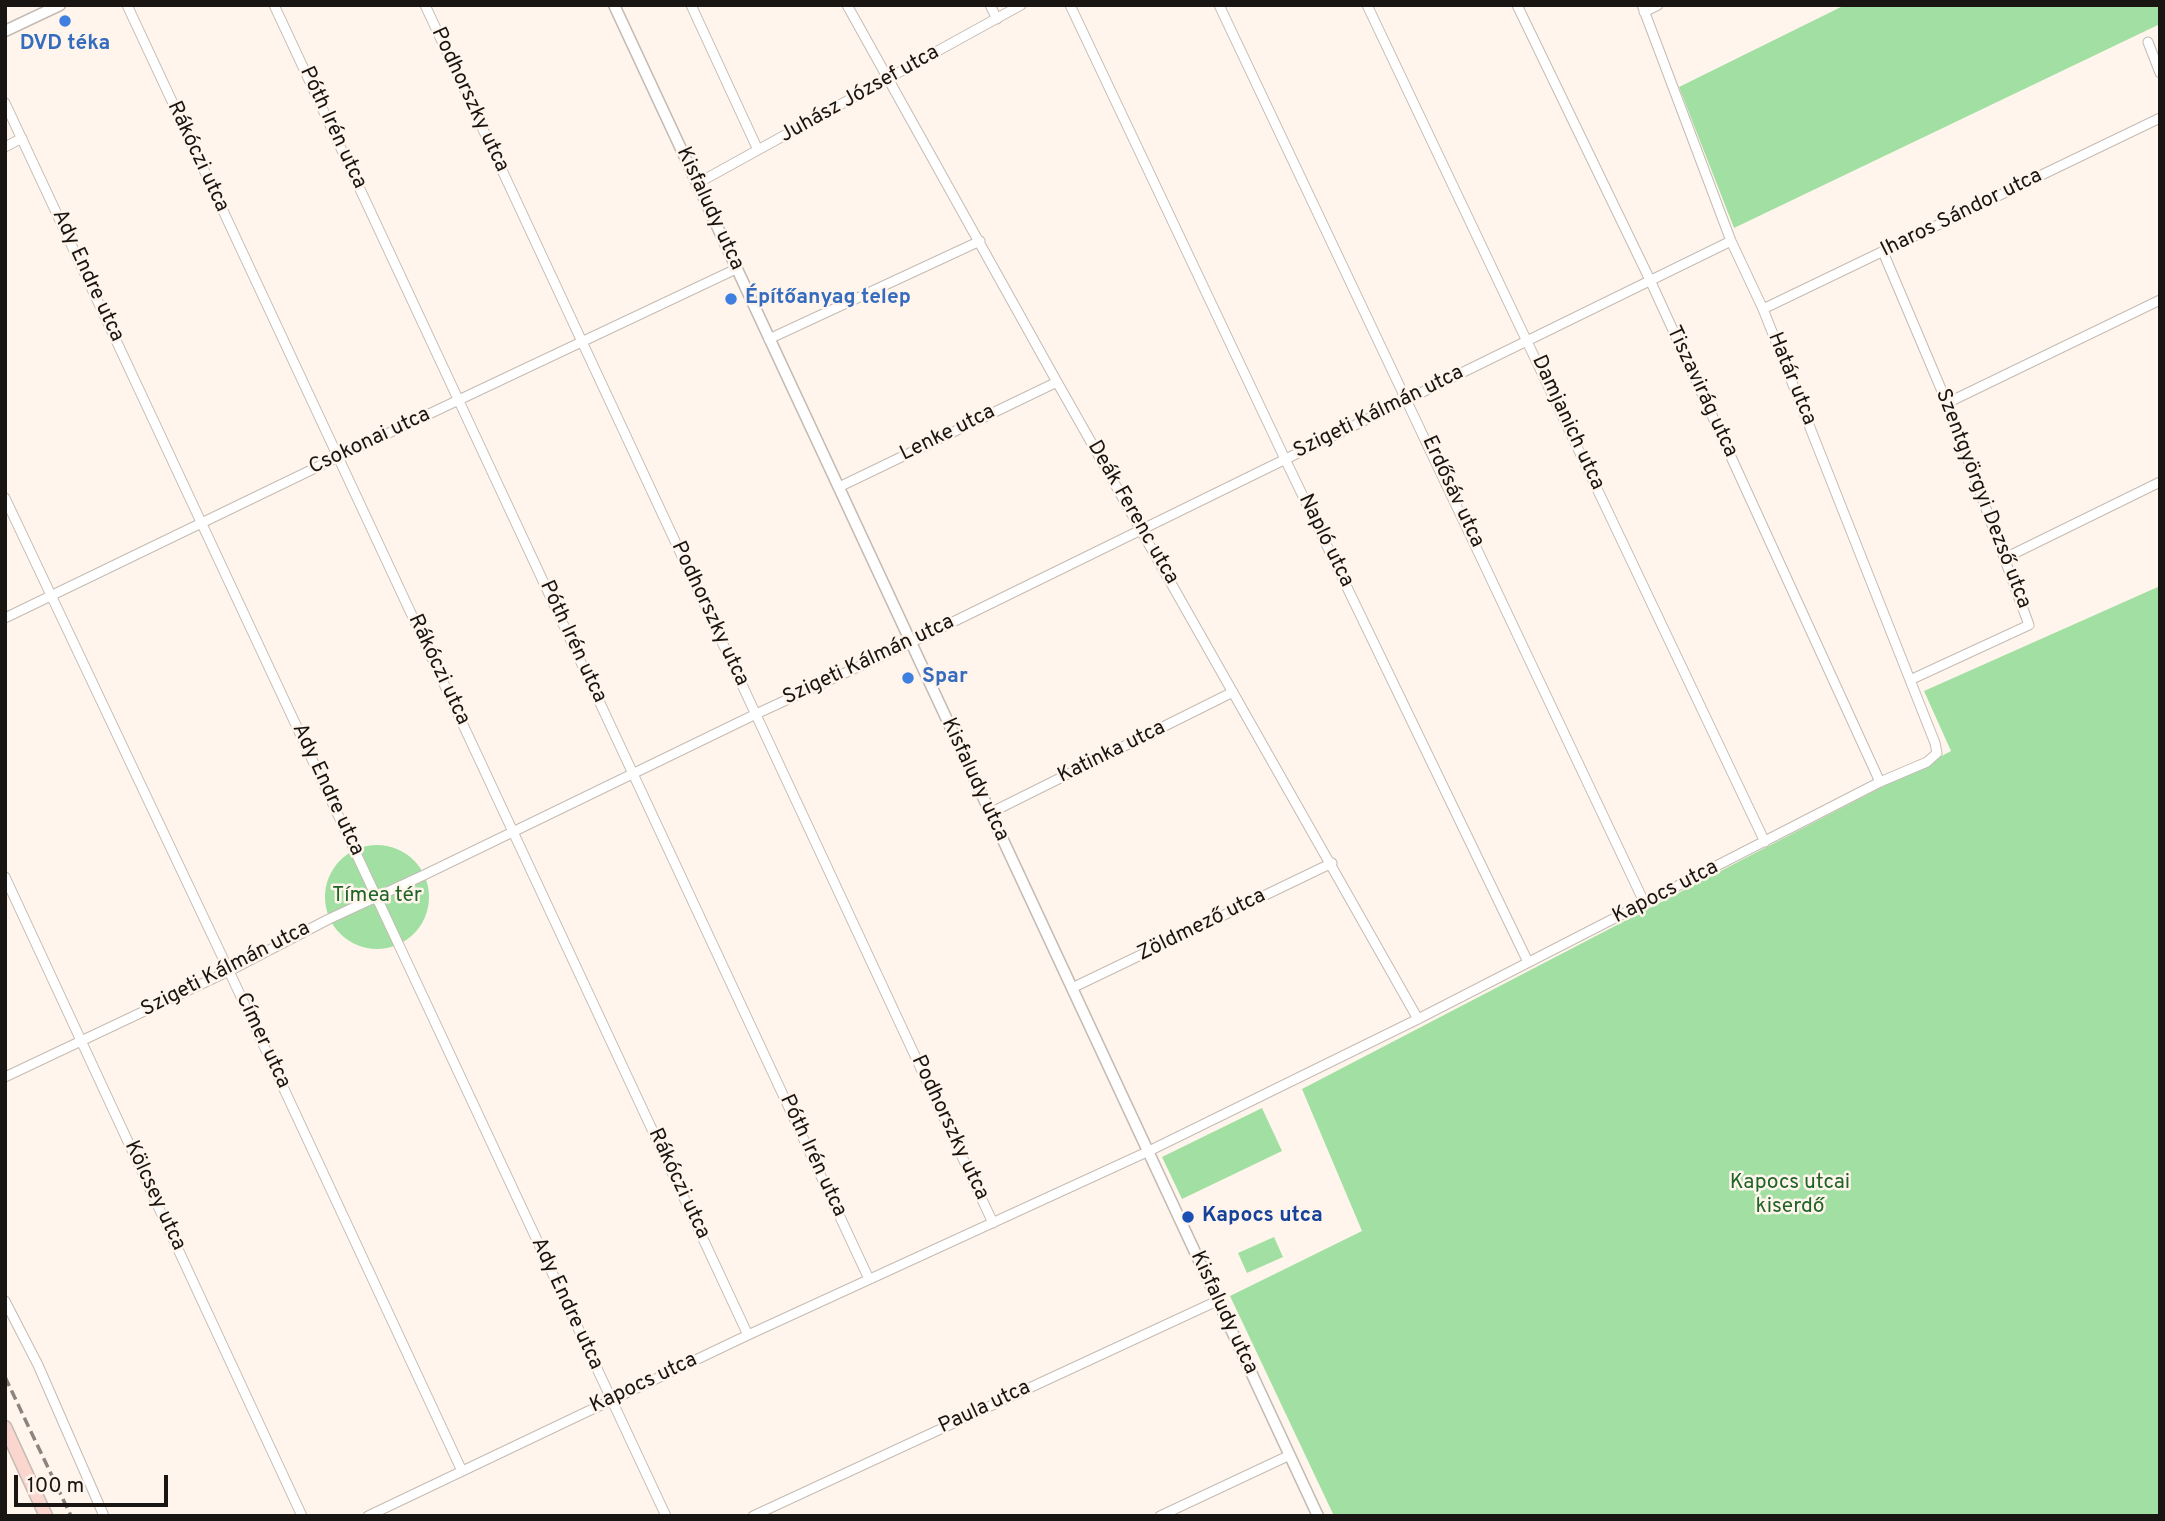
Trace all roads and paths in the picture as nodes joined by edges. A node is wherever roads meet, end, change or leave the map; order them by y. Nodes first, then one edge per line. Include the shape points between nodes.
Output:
1 (60, 5) edge
2 (127, 5) edge
3 (274, 5) edge
4 (425, 5) edge
5 (614, 5) edge
6 (691, 5) edge
7 (847, 5) edge
8 (990, 5) edge
9 (1021, 5) edge
10 (1070, 5) edge
11 (1219, 5) edge
12 (1367, 5) edge
13 (1517, 5) edge
14 (1658, 5) edge
15 (1643, 9) edge
16 (997, 19) junction
17 (5, 31) edge
18 (2147, 42) dead end
19 (2160, 73) edge
20 (888, 79) junction
21 (5, 103) edge
22 (2160, 118) edge
23 (22, 138) junction
24 (5, 147) edge
25 (758, 150) junction
26 (698, 183) junction
27 (980, 241) junction
28 (1731, 241) junction
29 (1883, 252) junction
30 (736, 269) junction
31 (1650, 280) junction
32 (2160, 300) edge
33 (1763, 309) junction
34 (769, 339) junction
35 (1528, 341) junction
36 (582, 342) junction
37 (1057, 382) junction
38 (1407, 398) junction
39 (460, 401) junction
40 (1947, 403) junction
41 (338, 457) junction
42 (1285, 459) junction
43 (2160, 482) edge
44 (839, 487) junction
45 (5, 498) edge
46 (202, 522) junction
47 (1141, 529) junction
48 (2006, 558) junction
49 (51, 596) junction
50 (5, 618) edge
51 (910, 643) junction
52 (1910, 680) junction
53 (1233, 692) junction
54 (756, 714) junction
55 (1937, 753) joint
56 (634, 774) junction
57 (1880, 782) junction
58 (990, 813) junction
59 (514, 831) junction
60 (1765, 842) junction
61 (1332, 863) junction
62 (5, 877) edge
63 (376, 896) junction
64 (1645, 904) junction
65 (1528, 962) junction
66 (229, 971) junction
67 (1072, 988) junction
68 (1418, 1019) junction
69 (82, 1041) junction
70 (5, 1077) edge
71 (1149, 1151) junction
72 (993, 1223) junction
73 (869, 1279) junction
74 (5, 1301) edge
75 (1217, 1301) junction
76 (748, 1335) junction
77 (611, 1400) junction
78 (5, 1427) edge
79 (1290, 1455) junction
80 (461, 1471) junction
81 (46, 1516) edge
82 (104, 1516) edge
83 (302, 1516) edge
84 (368, 1516) edge
85 (666, 1516) edge
86 (753, 1516) edge
87 (1160, 1516) edge
88 (1318, 1516) edge

1 - 17 street
2 - 41 street, Rákóczi utca
3 - 39 street, Póth Irén utca
4 - 36 street, Podhorszky utca
5 - 26 street, Kisfaludy utca
6 - 25 street
7 - 20 street, Deák Ferenc utca
8 - 16 street
9 - 16 street, Juhász József utca
10 - 42 street, Napló utca
11 - 38 street, Erdősáv utca
12 - 35 street, Damjanich utca
13 - 31 street, Tiszavirág utca
14 - 15 street
15 - 28 street, Határ utca
16 - 20 street, Juhász József utca
18 - 19 street
20 - 25 street, Juhász József utca
20 - 27 street, Deák Ferenc utca
21 - 23 street, Ady Endre utca
22 - 29 street, Iharos Sándor utca
23 - 24 street
23 - 46 street, Ady Endre utca
25 - 26 street, Juhász József utca
26 - 30 street, Kisfaludy utca
27 - 34 street
27 - 37 street, Deák Ferenc utca
28 - 31 street, Szigeti Kálmán utca
28 - 33 street, Határ utca
29 - 33 street, Iharos Sándor utca
29 - 40 street, Szentgyörgyi Dezső utca
30 - 34 street, Kisfaludy utca
30 - 36 street, Csokonai utca
31 - 35 street, Szigeti Kálmán utca
31 - 57 street, Tiszavirág utca
32 - 40 street
33 - 52 street, Határ utca
34 - 44 street, Kisfaludy utca
35 - 38 street, Szigeti Kálmán utca
35 - 60 street, Damjanich utca
36 - 39 street, Csokonai utca
36 - 54 street, Podhorszky utca
37 - 44 street, Lenke utca
37 - 47 street, Deák Ferenc utca
38 - 42 street, Szigeti Kálmán utca
38 - 64 street, Erdősáv utca
39 - 41 street, Csokonai utca
39 - 56 street, Póth Irén utca
40 - 48 street, Szentgyörgyi Dezső utca
41 - 46 street, Csokonai utca
41 - 59 street, Rákóczi utca
42 - 47 street, Szigeti Kálmán utca
42 - 65 street, Napló utca
43 - 48 street
44 - 51 street, Kisfaludy utca
45 - 49 street, Címer utca
46 - 49 street, Csokonai utca
46 - 63 street, Ady Endre utca
47 - 51 street, Szigeti Kálmán utca
47 - 53 street, Deák Ferenc utca
48 - 52 street, Szentgyörgyi Dezső utca via 2029,625
49 - 50 street, Csokonai utca
49 - 66 street, Címer utca
51 - 54 street, Szigeti Kálmán utca
51 - 58 street, Kisfaludy utca
52 - 55 street, Határ utca
53 - 58 street, Katinka utca
53 - 61 street, Deák Ferenc utca
54 - 56 street, Szigeti Kálmán utca
54 - 72 street, Podhorszky utca
55 - 57 street, Kapocs utca
56 - 59 street, Szigeti Kálmán utca
56 - 73 street, Póth Irén utca
57 - 60 street, Kapocs utca
58 - 67 street, Kisfaludy utca
59 - 63 street, Szigeti Kálmán utca
59 - 76 street, Rákóczi utca
60 - 64 street, Kapocs utca
61 - 67 street, Zöldmező utca
61 - 68 street, Deák Ferenc utca
62 - 69 street, Kölcsey utca
63 - 66 street, Szigeti Kálmán utca
63 - 77 street, Ady Endre utca
64 - 65 street, Kapocs utca
65 - 68 street, Kapocs utca
66 - 69 street, Szigeti Kálmán utca
66 - 80 street, Címer utca
67 - 71 street, Kisfaludy utca
68 - 71 street, Kapocs utca
69 - 70 street, Szigeti Kálmán utca
69 - 83 street, Kölcsey utca
71 - 72 street, Kapocs utca
71 - 75 street, Kisfaludy utca
72 - 73 street, Kapocs utca
73 - 76 street, Kapocs utca
74 - 82 street
75 - 79 street, Kisfaludy utca
75 - 86 street, Paula utca
76 - 77 street, Kapocs utca
77 - 80 street, Kapocs utca
77 - 85 street, Ady Endre utca
78 - 81 main road
79 - 87 street
79 - 88 street, Kisfaludy utca
80 - 84 street, Kapocs utca

